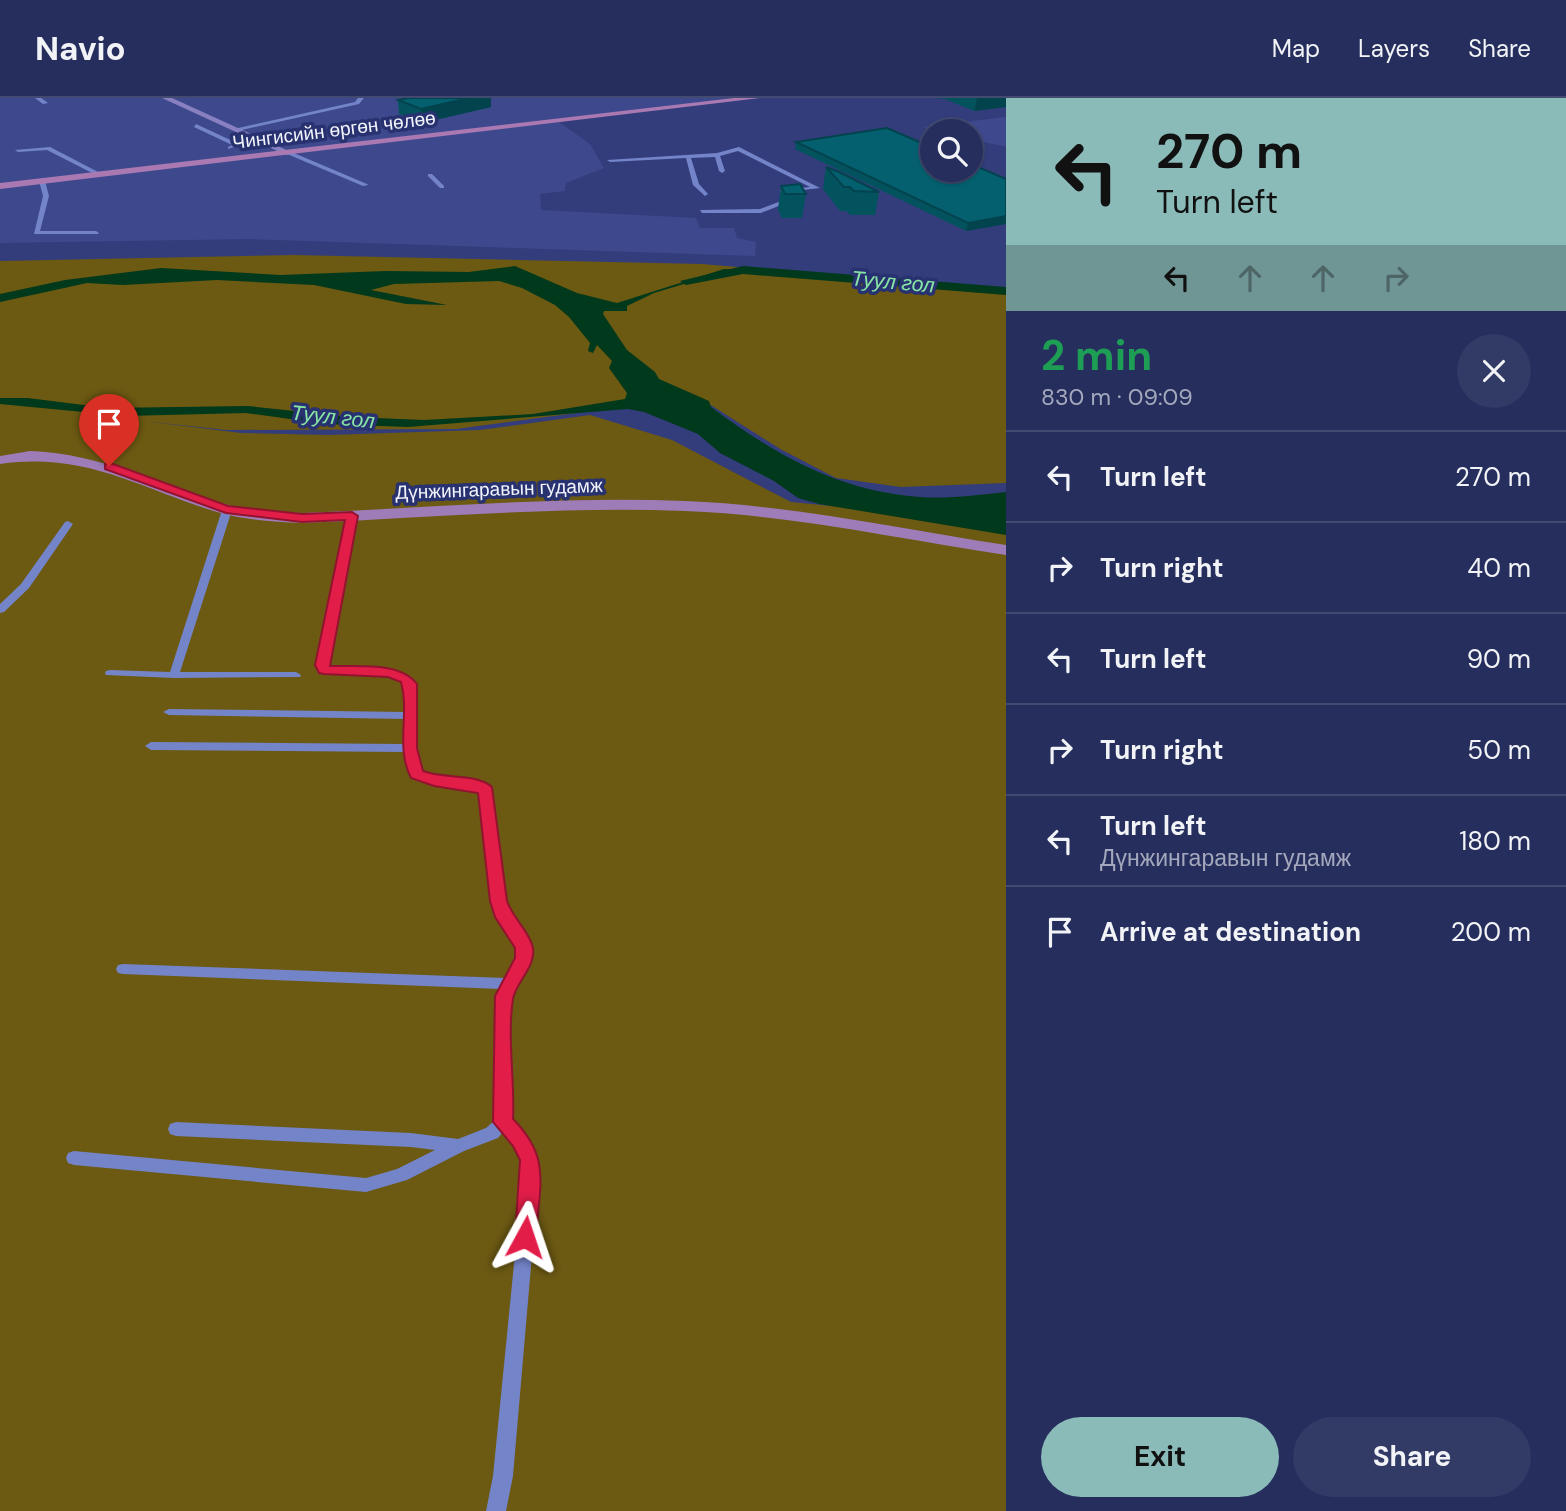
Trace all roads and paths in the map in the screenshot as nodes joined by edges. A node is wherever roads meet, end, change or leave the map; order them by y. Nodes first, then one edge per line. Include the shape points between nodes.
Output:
1 (38, 98) edge
2 (166, 98) edge
3 (361, 98) edge
4 (756, 98) edge
5 (45, 103) dead end
6 (228, 125) junction
7 (196, 126) dead end
8 (237, 129) junction
9 (205, 130) junction
10 (271, 145) junction
11 (230, 148) dead end
12 (321, 149) junction
13 (18, 150) dead end
14 (289, 153) junction
15 (717, 155) junction
16 (256, 157) junction
17 (688, 157) junction
18 (610, 160) dead end
19 (722, 171) dead end
20 (100, 175) junction
21 (430, 175) dead end
22 (42, 181) junction
23 (365, 185) dead end
24 (0, 186) edge
25 (442, 187) dead end
26 (705, 194) dead end
27 (702, 211) dead end
28 (96, 233) dead end
29 (0, 460) edge
30 (226, 510) junction
31 (352, 516) junction
32 (68, 524) dead end
33 (1006, 550) edge
34 (0, 610) edge
35 (110, 673) dead end
36 (174, 674) junction
37 (296, 675) dead end
38 (169, 712) dead end
39 (411, 716) junction
40 (151, 746) dead end
41 (409, 748) junction
42 (123, 970) dead end
43 (510, 984) junction
44 (503, 1122) junction
45 (176, 1129) dead end
46 (458, 1146) junction
47 (74, 1158) dead end
48 (496, 1511) edge

1 - 5 street
2 - 6 main road
3 - 8 street via 357,103
4 - 12 highway, Чингисийн өргөн чөлөө
6 - 8 main road
6 - 9 street
7 - 9 street
8 - 10 main road
9 - 11 street via 237,145
10 - 12 highway
10 - 14 main road
10 - 16 highway via 271,150
12 - 14 highway, Чингисийн өргөн чөлөө
13 - 20 street via 48,148
14 - 16 highway, Чингисийн өргөн чөлөө
14 - 23 street
15 - 17 street
15 - 19 street
15 - 27 street via 739,149 817,188 782,191 787,201 761,211
16 - 20 highway, Чингисийн өргөн чөлөө
17 - 18 street
17 - 26 street via 696,185
20 - 22 highway, Чингисийн өргөн чөлөө
21 - 25 street
22 - 24 highway, Чингисийн өргөн чөлөө
22 - 28 street via 46,196 36,233
29 - 30 main road, Дүнжингаравын гудамж via 42,456 83,460
30 - 31 main road, Дүнжингаравын гудамж via 302,518
30 - 36 street
31 - 33 main road, Дүнжингаравын гудамж via 687,506 769,513
31 - 39 street via 324,670 400,675 410,684
32 - 34 street via 25,586
35 - 36 street
36 - 37 street
38 - 39 street
39 - 41 street
40 - 41 street
41 - 43 street via 416,774 424,779 481,786 486,791 498,901 503,917 524,947 524,958
42 - 43 street
43 - 44 street via 503,1012
44 - 46 street via 492,1133
44 - 48 street via 531,1160 531,1173
45 - 46 street
46 - 47 street via 401,1175 366,1185

